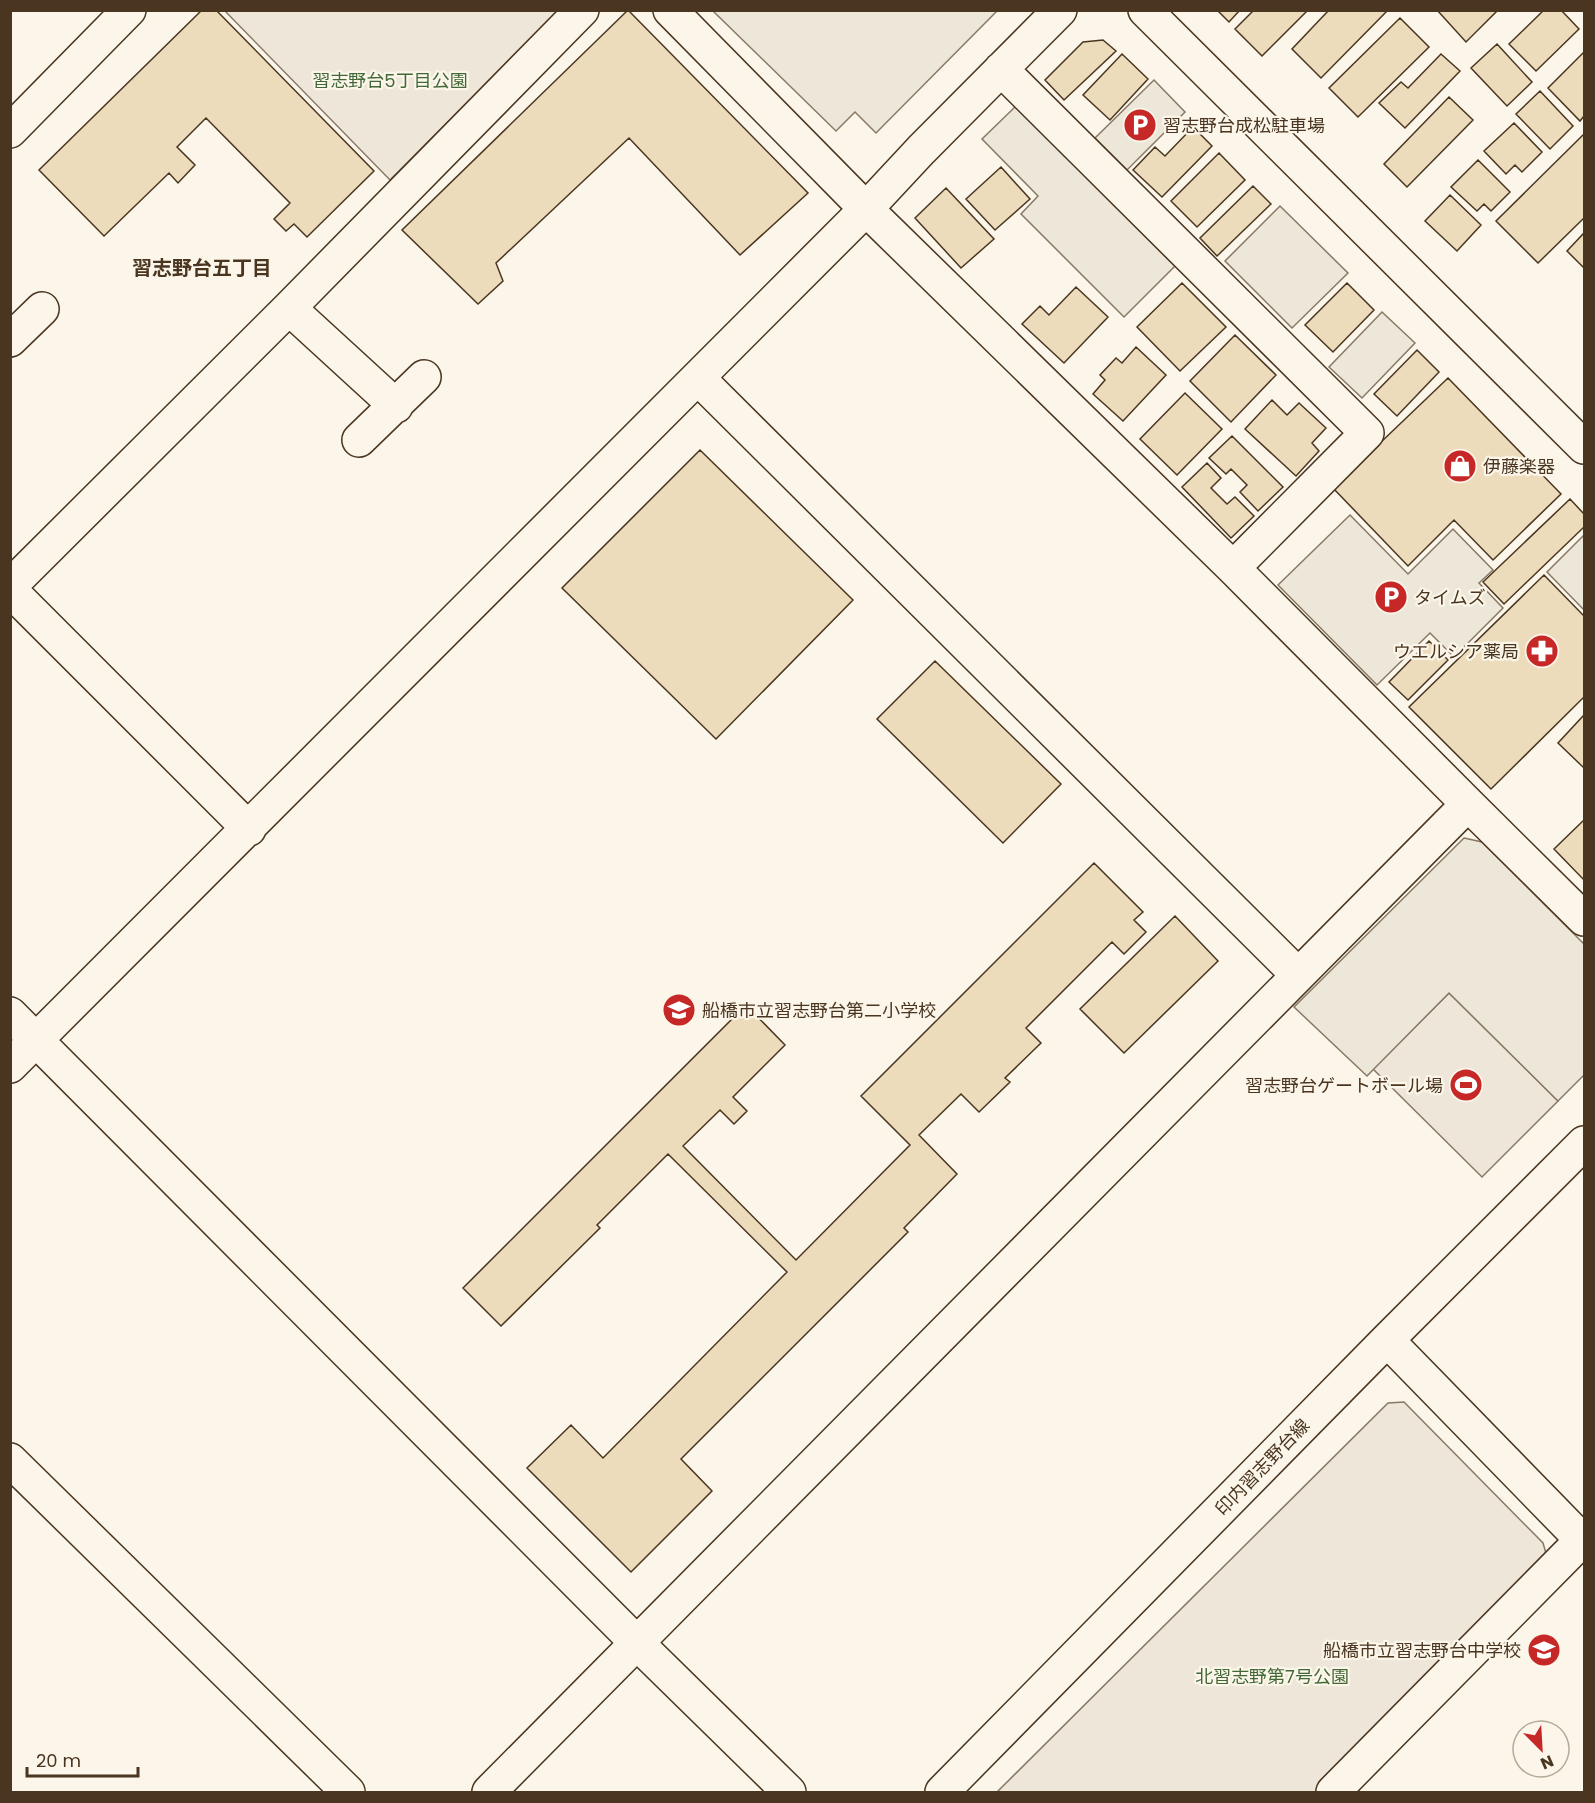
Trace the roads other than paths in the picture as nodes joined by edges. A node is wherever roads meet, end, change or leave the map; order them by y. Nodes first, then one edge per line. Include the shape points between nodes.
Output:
1 (129, 10) edge
2 (582, 10) edge
3 (670, 10) edge
4 (1060, 10) edge
5 (1145, 10) edge
6 (1001, 69) junction
7 (10, 130) edge
8 (866, 209) junction
9 (289, 308) junction
10 (42, 309) dead end
11 (10, 340) edge
12 (424, 377) dead end
13 (698, 378) junction
14 (396, 406) junction
15 (359, 440) dead end
16 (1584, 447) edge
17 (1233, 568) junction
18 (10, 586) edge
19 (10, 590) edge
20 (1468, 804) junction
21 (249, 829) junction
22 (1584, 919) edge
23 (1298, 975) junction
24 (10, 1014) edge
25 (37, 1040) junction
26 (10, 1066) edge
27 (1584, 1143) edge
28 (1387, 1340) junction
29 (10, 1460) edge
30 (1583, 1539) edge
31 (636, 1642) junction
32 (348, 1792) edge
33 (489, 1792) edge
34 (789, 1792) edge
35 (942, 1792) edge
36 (1333, 1792) edge

1 - 7 street
2 - 9 street
3 - 8 street
4 - 6 street
5 - 16 street
6 - 8 street
6 - 17 street via 1367,433
8 - 13 street
8 - 17 street
9 - 14 street
9 - 18 street
10 - 11 street
12 - 14 street
13 - 21 street
13 - 23 street
14 - 15 street
17 - 20 street
19 - 21 street
20 - 22 street
20 - 23 street
21 - 25 street
23 - 31 street
24 - 25 street
25 - 26 street
25 - 31 street
27 - 28 street, 印内習志野台線
28 - 30 street
28 - 35 street, 印内習志野台線
29 - 32 street
30 - 36 street
31 - 33 street
31 - 34 street

